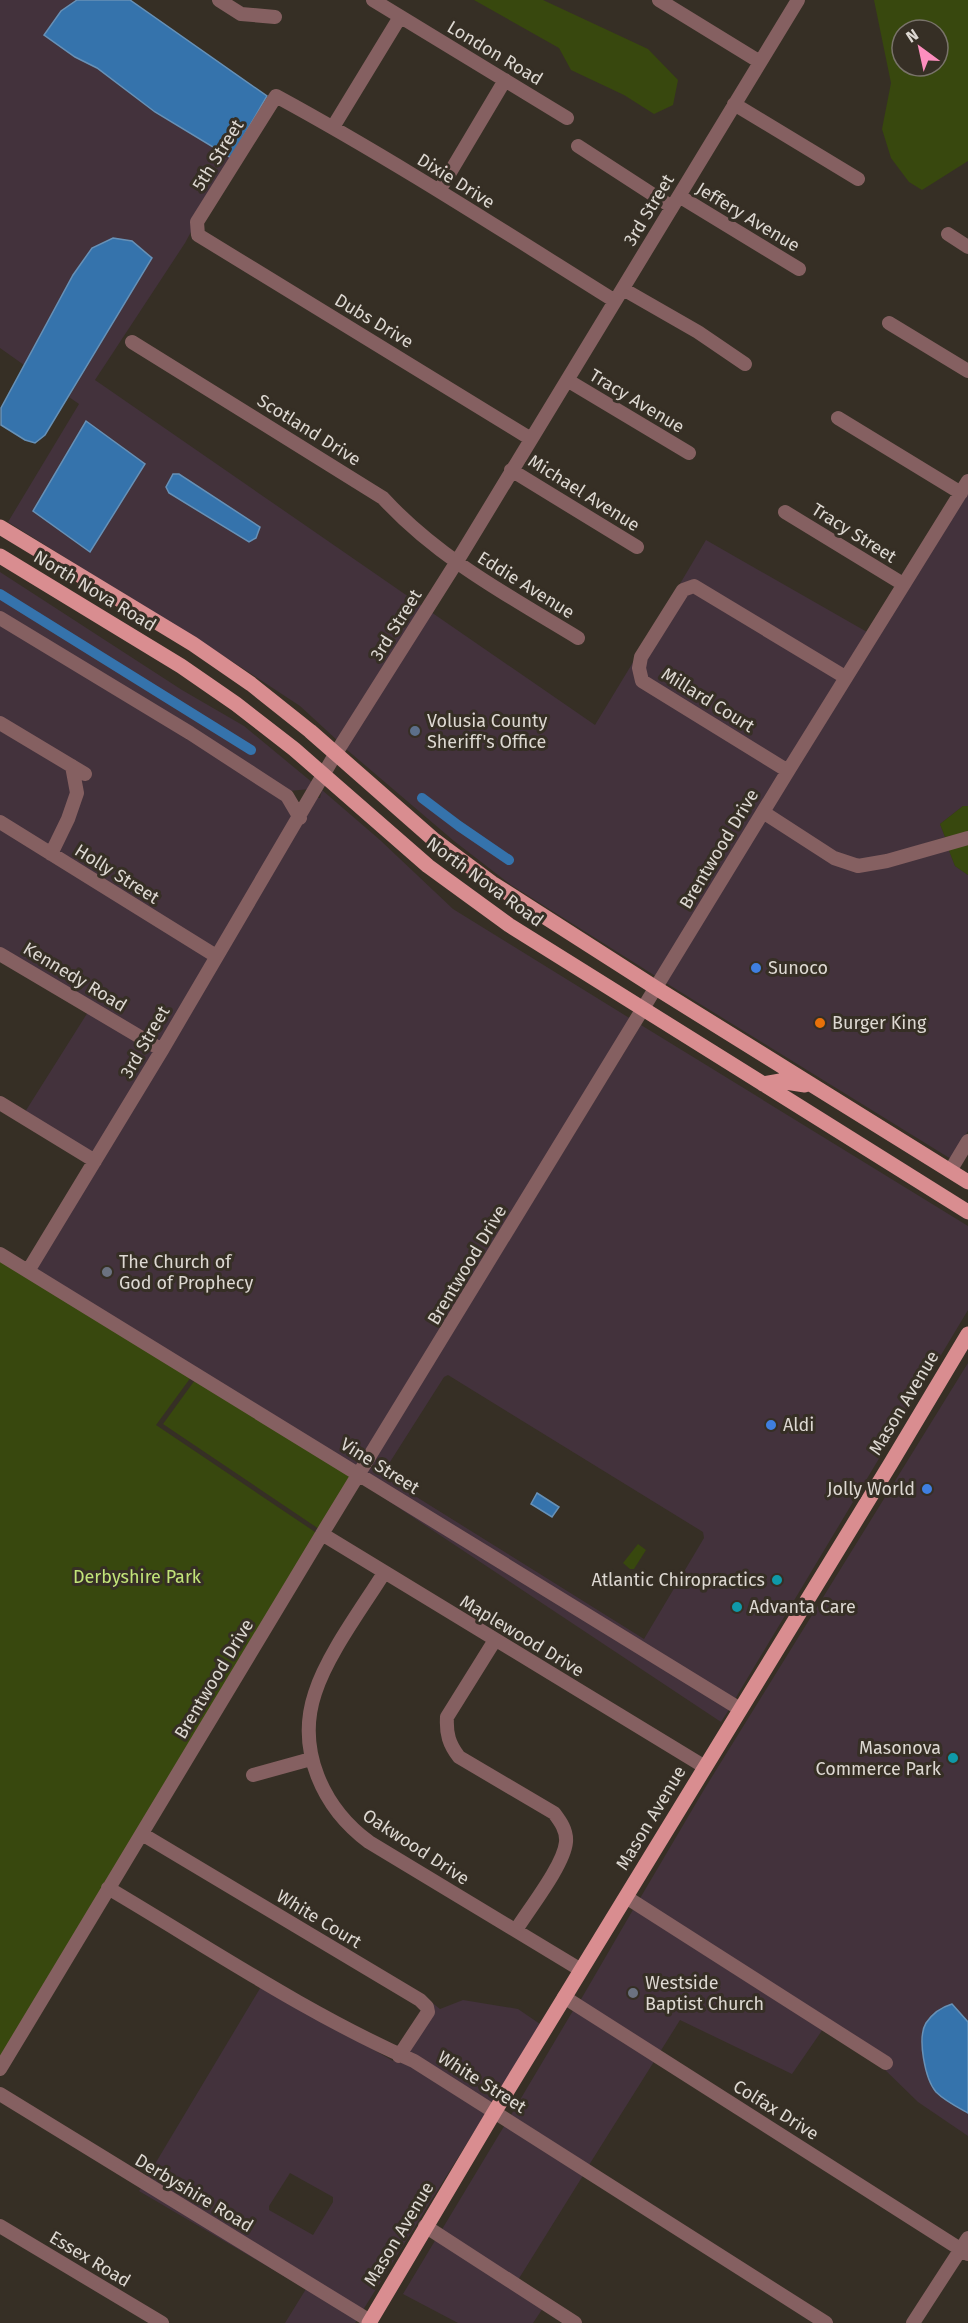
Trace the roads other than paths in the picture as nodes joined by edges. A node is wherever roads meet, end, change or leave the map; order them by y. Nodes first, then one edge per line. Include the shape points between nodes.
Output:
1 (219, 0) edge
2 (373, 0) edge
3 (659, 0) edge
4 (798, 0) edge
5 (275, 17) dead end
6 (400, 17) junction
7 (760, 62) junction
8 (505, 80) junction
9 (276, 96) joint
10 (734, 104) junction
11 (567, 118) dead end
12 (333, 127) junction
13 (578, 146) dead end
14 (858, 179) dead end
15 (440, 191) junction
16 (676, 202) junction
17 (948, 234) dead end
18 (198, 235) joint
19 (968, 247) edge
20 (799, 269) dead end
21 (623, 289) junction
22 (615, 301) junction
23 (889, 323) dead end
24 (132, 342) dead end
25 (745, 363) dead end
26 (968, 372) edge
27 (567, 380) junction
28 (838, 418) dead end
29 (531, 439) junction
30 (689, 453) dead end
31 (512, 470) junction
32 (965, 487) edge
33 (785, 512) dead end
34 (1, 530) edge
35 (637, 547) dead end
36 (0, 556) edge
37 (456, 563) junction
38 (903, 584) junction
39 (0, 618) edge
40 (578, 638) dead end
41 (845, 676) junction
42 (0, 723) edge
43 (336, 753) junction
44 (72, 766) junction
45 (788, 771) junction
46 (85, 774) dead end
47 (324, 776) junction
48 (314, 794) junction
49 (287, 796) junction
50 (764, 812) junction
51 (300, 818) junction
52 (0, 822) edge
53 (968, 838) edge
54 (51, 854) junction
55 (0, 954) edge
56 (216, 956) junction
57 (656, 988) junction
58 (644, 1009) junction
59 (162, 1050) junction
60 (763, 1084) junction
61 (814, 1086) junction
62 (0, 1103) edge
63 (968, 1141) edge
64 (95, 1161) junction
65 (950, 1171) junction
66 (968, 1182) edge
67 (968, 1212) edge
68 (0, 1254) edge
69 (28, 1271) junction
70 (968, 1334) edge
71 (359, 1474) junction
72 (322, 1534) junction
73 (384, 1573) junction
74 (495, 1640) junction
75 (740, 1709) junction
76 (311, 1759) junction
77 (705, 1767) junction
78 (253, 1774) dead end
79 (142, 1834) junction
80 (108, 1888) junction
81 (626, 1897) junction
82 (516, 1930) junction
83 (581, 1970) junction
84 (564, 1997) junction
85 (399, 2056) junction
86 (886, 2063) dead end
87 (0, 2069) edge
88 (0, 2094) edge
89 (495, 2111) junction
90 (0, 2226) edge
91 (425, 2226) junction
92 (966, 2247) edge
93 (370, 2322) edge
94 (162, 2323) edge
95 (575, 2323) edge
96 (826, 2323) edge
97 (913, 2323) edge

1 - 5 street via 241,14
2 - 6 street, London Road
3 - 7 street
4 - 7 street, 3rd Street
6 - 8 street, London Road
6 - 12 street
7 - 10 street, 3rd Street
8 - 11 street, London Road
8 - 15 street
9 - 12 street, Dixie Drive
9 - 18 street, 5th Street via 197,222
10 - 14 street
10 - 16 street, 3rd Street
12 - 15 street, Dixie Drive
13 - 16 street, Jeffery Avenue
15 - 22 street, Dixie Drive
16 - 20 street, Jeffery Avenue
16 - 21 street, 3rd Street
17 - 19 street
18 - 29 street, Dubs Drive
21 - 22 street, 3rd Street
21 - 25 street
22 - 27 street, 3rd Street
23 - 26 street
24 - 37 street, Scotland Drive via 383,498 405,522
27 - 29 street, 3rd Street
27 - 30 street, Tracy Avenue
28 - 32 street
29 - 31 street, 3rd Street
31 - 35 street, Michael Avenue
31 - 37 street, 3rd Street
32 - 38 street, Brentwood Drive
33 - 38 street, Tracy Street
34 - 43 main road, North Nova Road via 216,659
36 - 47 main road, North Nova Road via 208,684
37 - 40 street, Eddie Avenue
37 - 43 street, 3rd Street
38 - 41 street, Brentwood Drive
39 - 49 street
41 - 45 street, Brentwood Drive
41 - 45 street, Millard Court via 694,586 683,590 641,657 642,681
42 - 44 street
43 - 47 street, 3rd Street
43 - 57 main road, North Nova Road via 466,864
44 - 46 street
44 - 54 street via 77,793
45 - 50 street, Brentwood Drive
47 - 48 street, 3rd Street
47 - 58 main road, North Nova Road via 452,884 536,943
48 - 49 street
48 - 51 street, 3rd Street
49 - 51 street
50 - 53 street via 834,858 858,866
50 - 57 street, Brentwood Drive
51 - 56 street, 3rd Street
52 - 54 street, Holly Street
54 - 56 street, Holly Street
55 - 59 street, Kennedy Road
56 - 59 street, 3rd Street
57 - 58 street, Brentwood Drive
57 - 61 main road, North Nova Road
58 - 60 main road, North Nova Road
58 - 71 street, Brentwood Drive
59 - 64 street, 3rd Street
60 - 61 main road via 779,1081
60 - 67 main road, North Nova Road
61 - 65 main road, North Nova Road
62 - 64 street
63 - 65 street
64 - 69 street, 3rd Street
65 - 66 main road, North Nova Road
68 - 69 street, Vine Street
69 - 71 street, Vine Street
70 - 75 main road, Mason Avenue
71 - 72 street, Brentwood Drive
71 - 75 street, Vine Street
72 - 73 street, Maplewood Drive
72 - 79 street, Brentwood Drive
73 - 74 street, Maplewood Drive
73 - 76 street, Oakwood Drive via 315,1692 310,1713
74 - 77 street, Maplewood Drive
74 - 82 street via 447,1717 450,1745 459,1758 554,1813 564,1827 566,1840 564,1853
75 - 77 main road, Mason Avenue
76 - 78 street
76 - 82 street, Oakwood Drive via 326,1797 352,1829
77 - 81 main road, Mason Avenue
79 - 80 street, Brentwood Drive
79 - 85 street, White Court via 420,2000 428,2012
80 - 85 street, White Street
80 - 87 street, Brentwood Drive
81 - 83 main road, Mason Avenue
81 - 86 street
82 - 83 street, Oakwood Drive
83 - 84 main road, Mason Avenue
84 - 89 main road, Mason Avenue
84 - 92 street, Colfax Drive
85 - 89 street, White Street via 414,2061
88 - 93 street, Derbyshire Road
89 - 91 main road, Mason Avenue
89 - 96 street, White Street
90 - 94 street, Essex Road
91 - 93 main road, Mason Avenue
91 - 95 street
92 - 97 street

